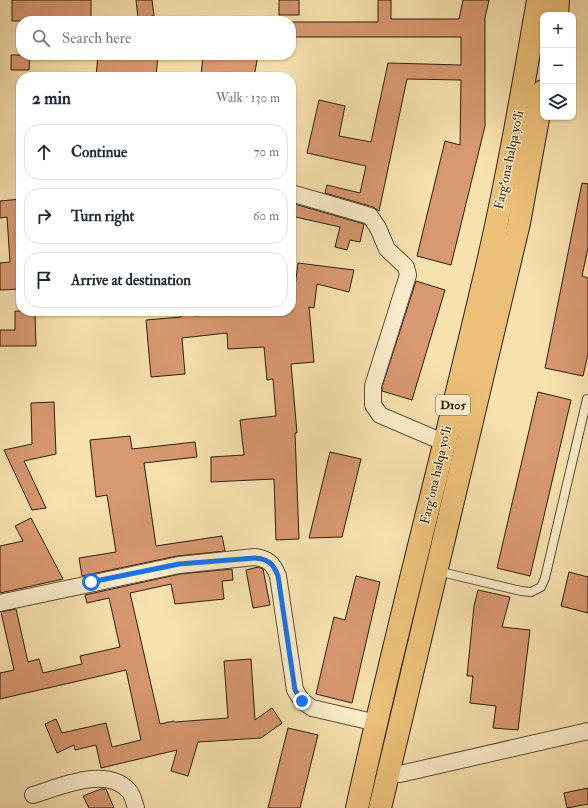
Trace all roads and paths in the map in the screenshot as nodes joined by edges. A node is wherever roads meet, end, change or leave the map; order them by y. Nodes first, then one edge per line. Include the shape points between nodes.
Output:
1 (538, 0) edge
2 (558, 0) edge
3 (557, 12) edge
4 (540, 108) edge
5 (296, 194) edge
6 (587, 399) dead end
7 (443, 442) junction
8 (437, 571) junction
9 (0, 603) edge
10 (377, 723) junction
11 (588, 731) edge
12 (390, 771) junction
13 (33, 795) dead end
14 (136, 808) edge
15 (357, 808) edge
16 (380, 808) edge

1 - 7 highway, Farg‘ona halqa yo‘li / D105 via 519,111 488,260
2 - 3 highway
4 - 8 highway, Farg‘ona halqa yo‘li / D105 via 519,223
5 - 7 street via 370,216 387,249 406,267 408,275 374,386 373,405 380,415
6 - 8 lane via 541,587 531,592 521,591
7 - 10 highway, Farg‘ona halqa yo‘li / D105
8 - 12 highway, Farg‘ona halqa yo‘li / D105
9 - 10 street via 179,564 266,559 274,565 278,576 295,690 302,701 312,708
10 - 15 highway, Farg‘ona halqa yo‘li / D105
11 - 12 street via 400,774
12 - 16 highway, Farg‘ona halqa yo‘li / D105
13 - 14 street via 93,778 113,779 130,791

